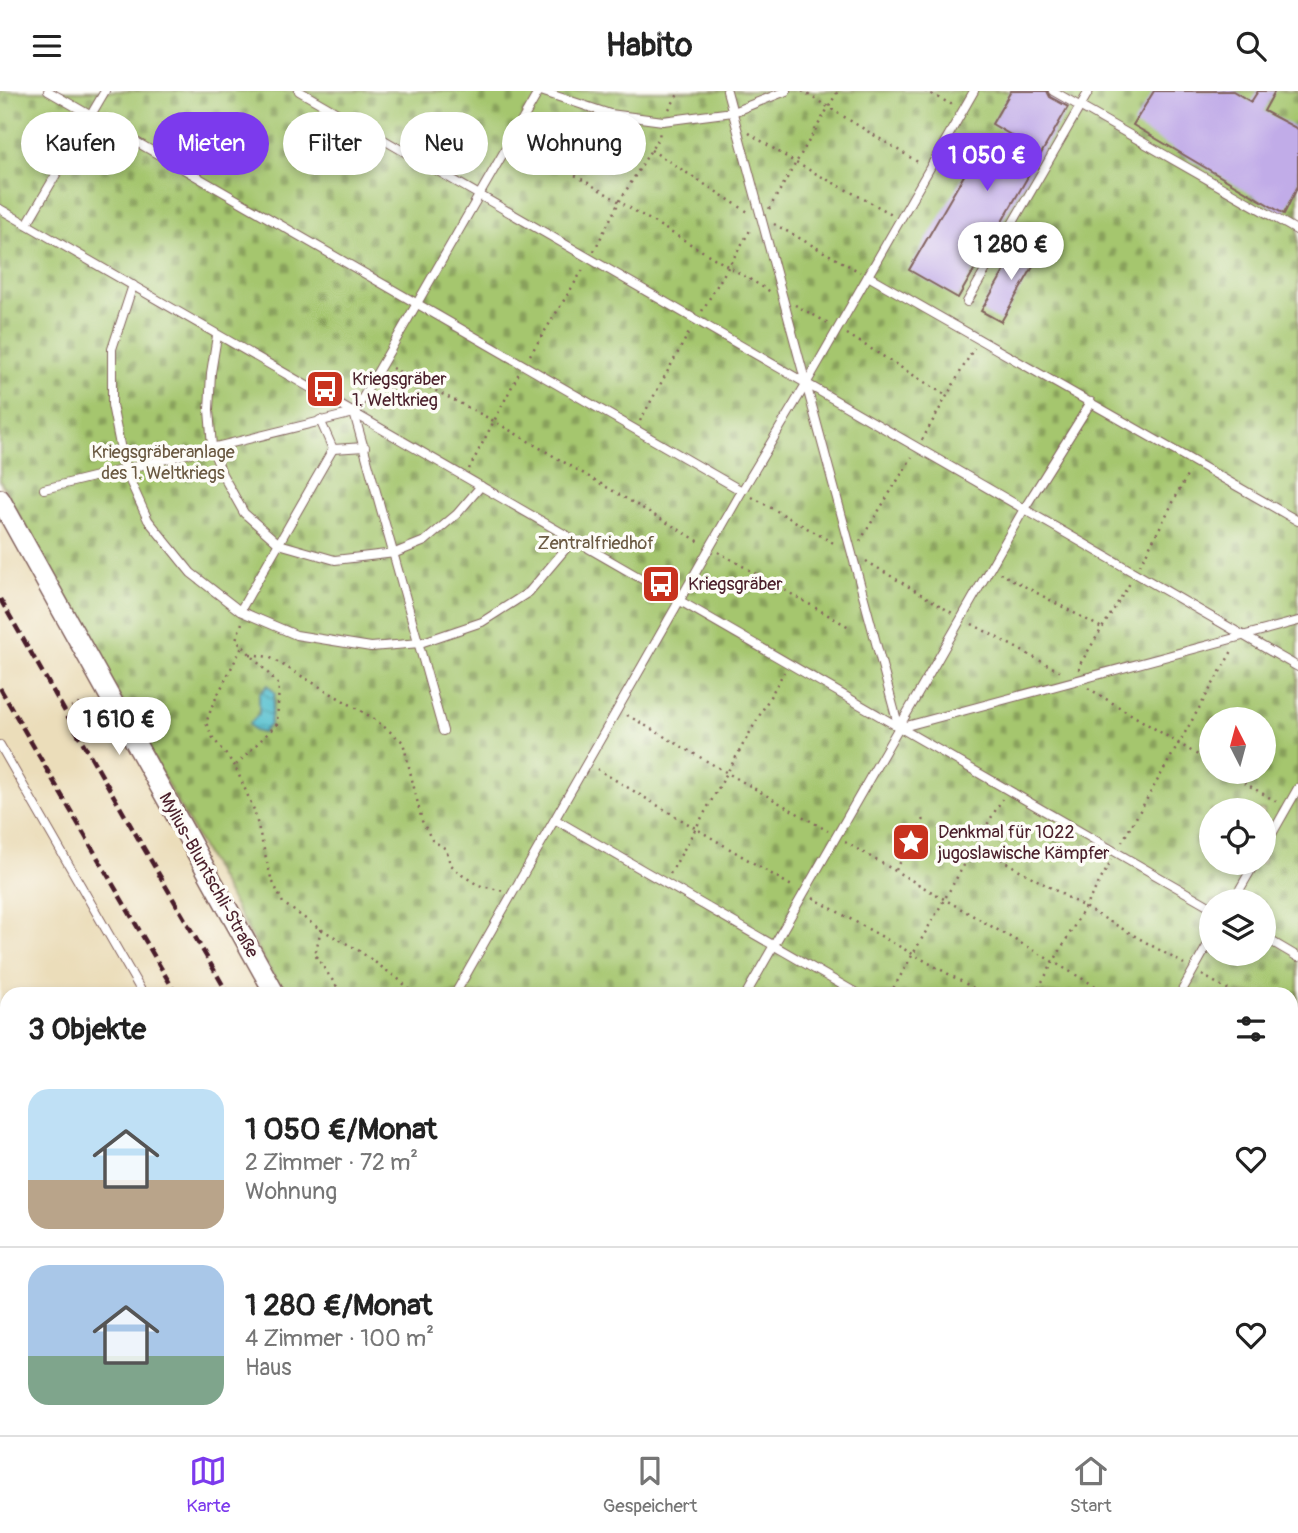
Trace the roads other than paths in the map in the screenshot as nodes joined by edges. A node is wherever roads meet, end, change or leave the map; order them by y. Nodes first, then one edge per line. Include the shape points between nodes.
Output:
1 (48, 91) edge
2 (105, 91) edge
3 (299, 91) edge
4 (540, 91) edge
5 (727, 91) edge
6 (786, 91) edge
7 (974, 91) edge
8 (1053, 91) edge
9 (1089, 91) edge
10 (1080, 106) junction
11 (85, 112) edge
12 (94, 112) edge
13 (733, 113) junction
14 (139, 143) edge
15 (56, 175) edge
16 (480, 194) junction
17 (0, 209) edge
18 (27, 224) junction
19 (1298, 231) edge
20 (868, 276) junction
21 (133, 285) junction
22 (967, 302) dead end
23 (417, 304) junction
24 (218, 335) junction
25 (807, 384) junction
26 (1091, 402) junction
27 (354, 413) junction
28 (320, 420) junction
29 (212, 447) junction
30 (365, 447) junction
31 (333, 449) junction
32 (125, 470) junction
33 (481, 487) junction
34 (44, 489) dead end
35 (742, 491) junction
36 (0, 499) edge
37 (1024, 509) junction
38 (1298, 521) edge
39 (573, 540) junction
40 (279, 544) junction
41 (395, 553) junction
42 (680, 602) junction
43 (243, 612) junction
44 (1298, 621) edge
45 (1245, 636) junction
46 (420, 643) junction
47 (1298, 667) edge
48 (899, 728) junction
49 (443, 731) dead end
50 (0, 745) edge
51 (1298, 788) edge
52 (556, 820) junction
53 (1276, 827) edge
54 (1199, 900) edge
55 (1276, 944) edge
56 (774, 945) junction
57 (1298, 957) edge
58 (1199, 961) edge
59 (139, 987) edge
60 (271, 987) edge
61 (459, 987) edge
62 (750, 987) edge
63 (846, 987) edge
64 (1184, 987) edge

1 - 11 lane
2 - 12 lane
3 - 16 lane
4 - 13 lane via 610,114 662,121
4 - 16 lane
5 - 13 lane
6 - 13 lane
7 - 20 lane
8 - 10 lane
9 - 10 lane
10 - 19 lane
10 - 22 lane
13 - 25 lane
14 - 23 lane
15 - 18 lane
16 - 23 lane
16 - 25 lane
17 - 18 lane
18 - 21 lane
20 - 25 lane
20 - 26 lane
21 - 24 lane
21 - 32 lane via 112,349 112,405
23 - 27 lane
23 - 35 lane
24 - 27 lane
24 - 29 lane via 209,410
25 - 35 lane
25 - 37 lane
25 - 48 lane
26 - 37 lane
26 - 38 lane
27 - 28 lane
27 - 30 lane
27 - 33 lane
28 - 29 lane
28 - 31 lane
29 - 32 lane
29 - 40 lane via 244,513
30 - 31 lane
30 - 41 lane
31 - 40 lane
32 - 34 lane
32 - 43 lane via 148,520 191,573
33 - 39 lane
33 - 41 lane via 425,541
35 - 42 lane
36 - 60 street, Mylius-Bluntschli-Straße
37 - 45 lane
37 - 48 lane
39 - 42 lane
39 - 46 lane via 529,592 482,622
40 - 41 lane via 335,559
40 - 43 lane
41 - 46 lane
42 - 48 lane
42 - 52 lane
43 - 46 lane via 296,635 372,647
44 - 45 lane
45 - 47 lane
45 - 48 lane
46 - 49 lane
48 - 54 lane
48 - 56 lane
50 - 59 lane
51 - 53 lane
52 - 56 lane
52 - 61 lane
55 - 57 lane
56 - 62 lane
56 - 63 lane
58 - 64 lane

